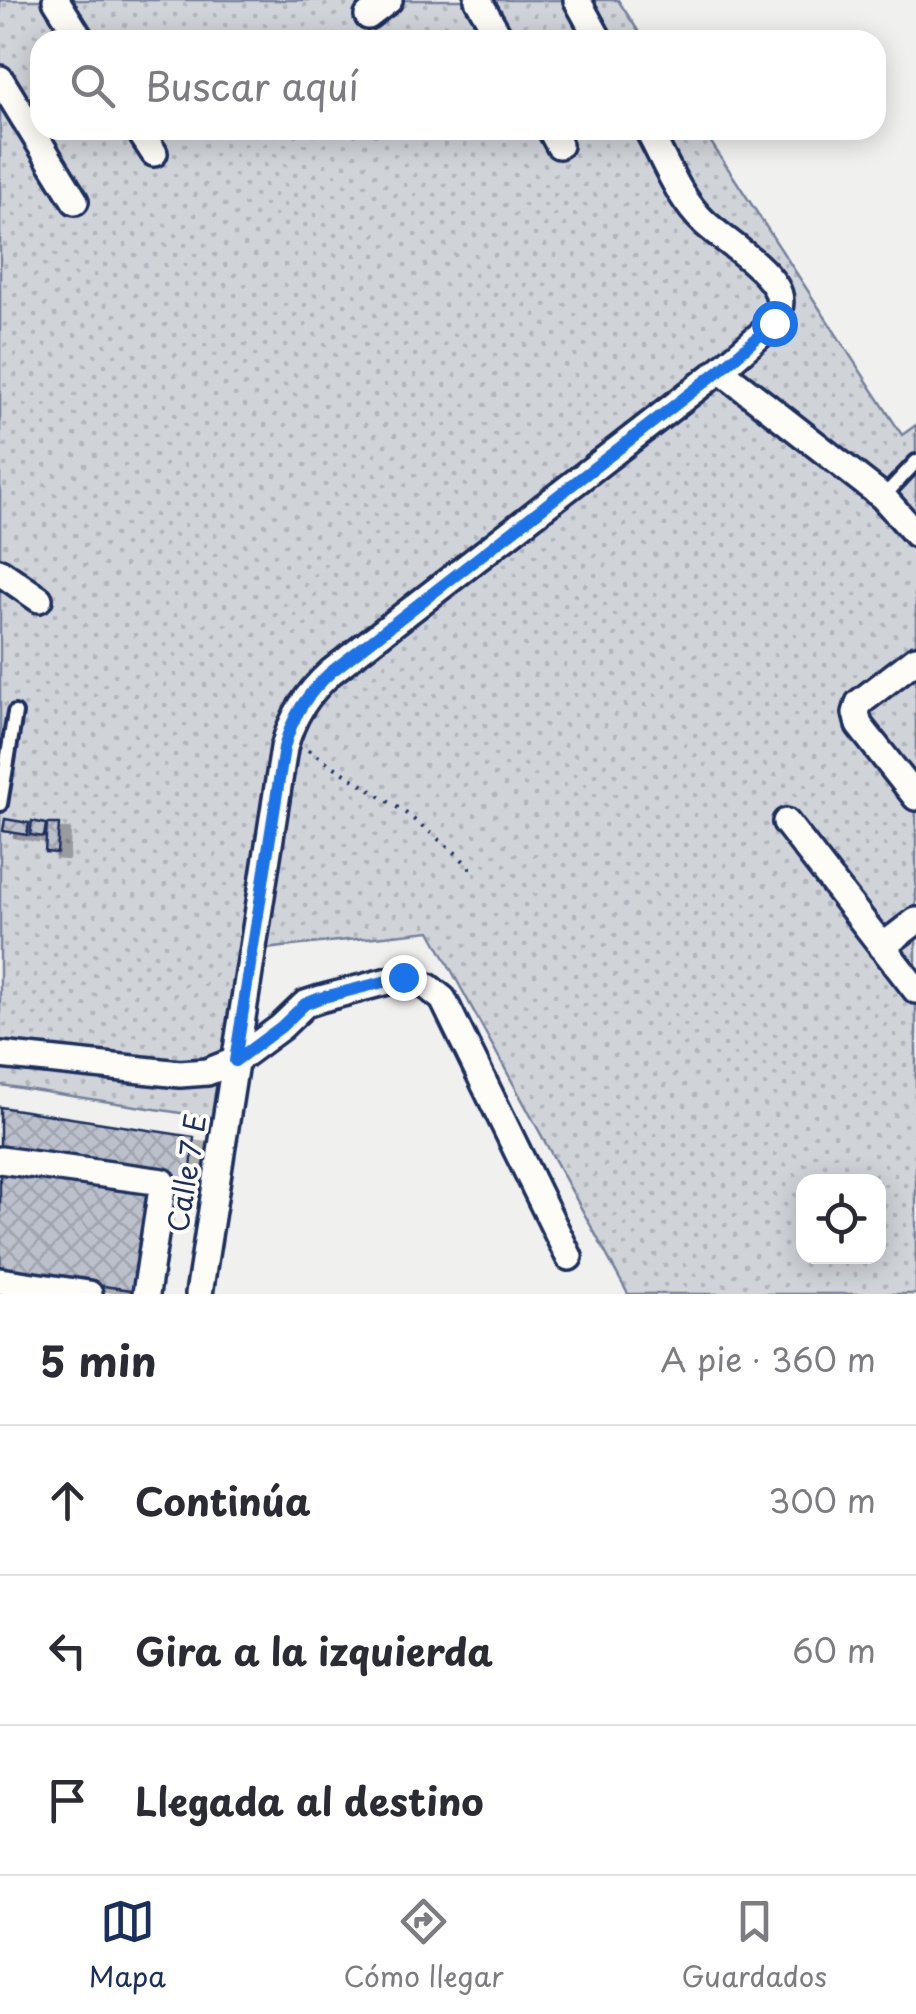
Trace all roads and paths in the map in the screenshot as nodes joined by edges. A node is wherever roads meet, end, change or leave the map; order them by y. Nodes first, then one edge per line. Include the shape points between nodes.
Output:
1 (56, 0) edge
2 (389, 0) edge
3 (478, 0) edge
4 (577, 0) edge
5 (368, 16) dead end
6 (76, 30) edge
7 (494, 30) edge
8 (594, 30) edge
9 (0, 79) edge
10 (30, 128) edge
11 (38, 140) edge
12 (146, 140) edge
13 (654, 140) edge
14 (154, 153) dead end
15 (75, 201) dead end
16 (720, 370) junction
17 (916, 462) edge
18 (883, 497) junction
19 (916, 534) edge
20 (0, 572) edge
21 (40, 599) dead end
22 (916, 658) edge
23 (14, 712) dead end
24 (284, 753) junction
25 (916, 797) edge
26 (0, 804) edge
27 (786, 822) dead end
28 (472, 870) dead end
29 (916, 920) edge
30 (882, 946) junction
31 (916, 990) edge
32 (0, 1056) edge
33 (235, 1061) junction
34 (0, 1160) edge
35 (569, 1257) dead end
36 (0, 1281) edge
37 (89, 1294) edge
38 (146, 1294) edge
39 (199, 1294) edge

1 - 6 street
2 - 5 street
3 - 7 street
4 - 8 street
9 - 10 street
11 - 15 street
12 - 14 street
13 - 16 street, Calle 7 E via 702,221 779,294 774,323
16 - 18 street
16 - 24 street, Calle 7 E via 331,672 300,706
17 - 18 lane
18 - 19 street
20 - 21 street
22 - 25 street via 859,703 856,713
23 - 26 lane
24 - 28 path via 402,811
24 - 33 street, Calle 7 E
27 - 30 street
29 - 30 street
30 - 31 street
32 - 33 street via 180,1074
33 - 35 street via 320,998 403,977 428,987 443,1000
33 - 39 street, Calle 7 E
34 - 38 street via 163,1182
36 - 37 street

